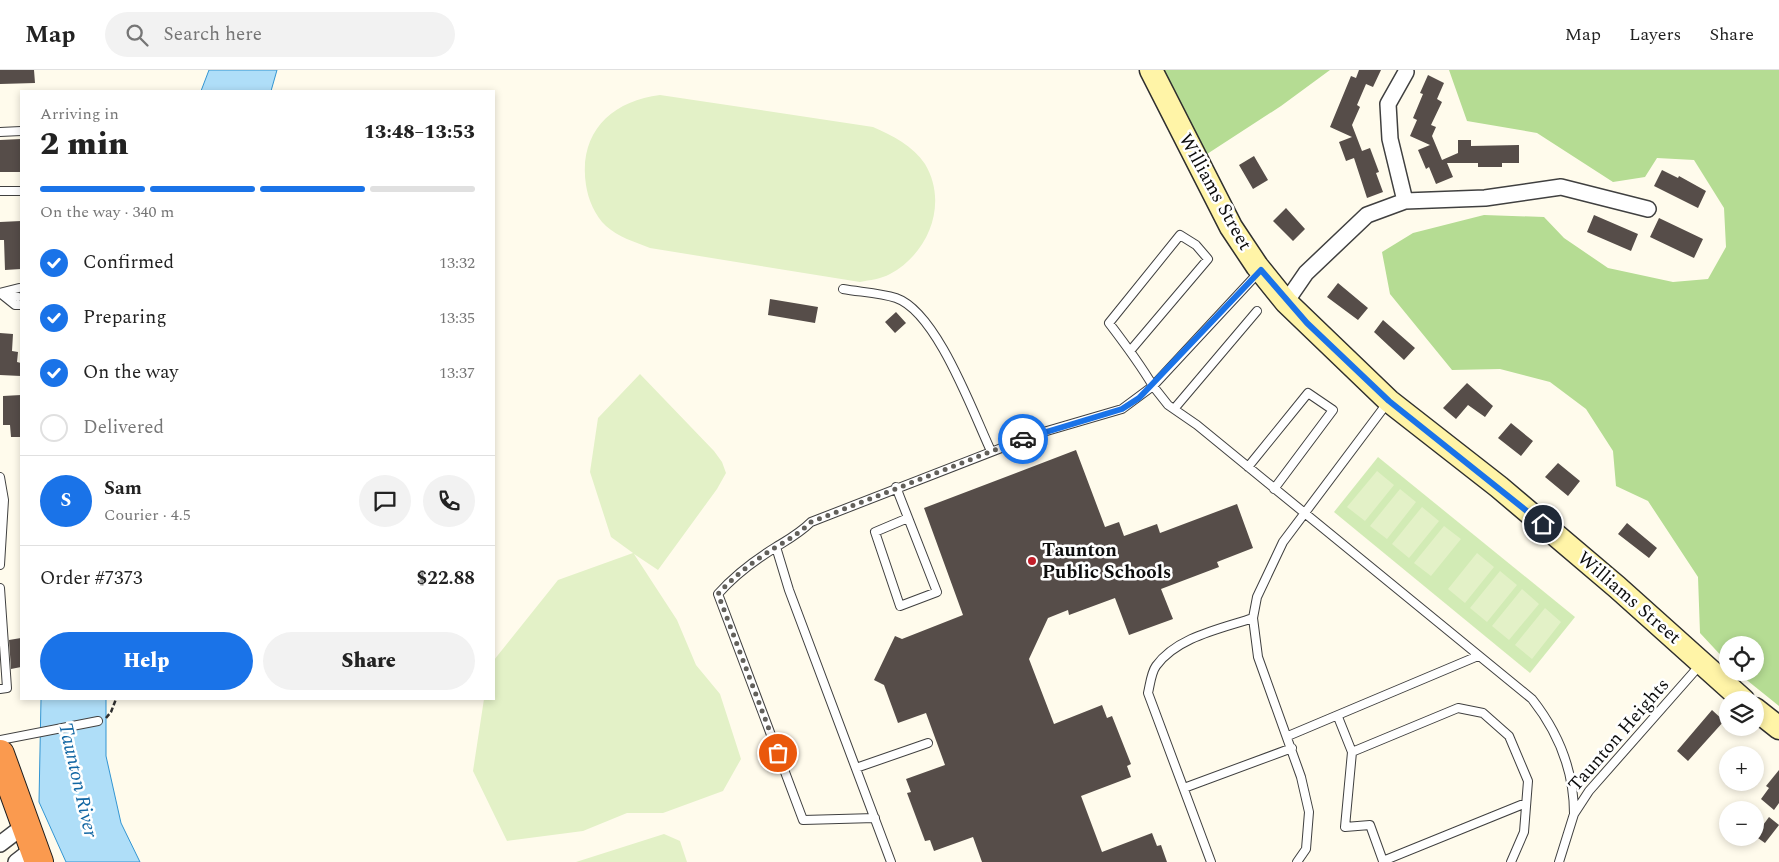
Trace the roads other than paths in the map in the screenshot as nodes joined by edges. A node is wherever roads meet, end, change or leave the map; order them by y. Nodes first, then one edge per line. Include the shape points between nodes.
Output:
1 (1151, 70) edge
2 (1406, 72) dead end
3 (20, 131) edge
4 (0, 132) edge
5 (20, 191) edge
6 (0, 192) edge
7 (1405, 201) junction
8 (1648, 209) dead end
9 (1261, 270) junction
10 (19, 288) dead end
11 (843, 289) dead end
12 (0, 293) edge
13 (18, 297) dead end
14 (1286, 302) junction
15 (20, 305) edge
16 (1257, 310) dead end
17 (1130, 351) junction
18 (1153, 386) junction
19 (1389, 401) junction
20 (1174, 410) junction
21 (991, 451) junction
22 (1248, 467) junction
23 (0, 478) edge
24 (896, 487) junction
25 (1274, 489) junction
26 (1305, 514) junction
27 (908, 518) junction
28 (776, 547) junction
29 (0, 565) edge
30 (0, 588) edge
31 (1253, 618) junction
32 (1478, 656) junction
33 (1702, 662) junction
34 (0, 689) edge
35 (1733, 691) edge
36 (1764, 716) edge
37 (1338, 717) junction
38 (98, 721) road end
39 (1779, 728) edge
40 (1288, 736) junction
41 (0, 740) edge
42 (928, 743) dead end
43 (1292, 748) junction
44 (1352, 752) junction
45 (0, 754) edge
46 (856, 768) junction
47 (1184, 788) junction
48 (1526, 803) junction
49 (1574, 814) junction
50 (875, 818) junction
51 (0, 844) edge
52 (29, 849) edge
53 (891, 862) edge
54 (1211, 862) edge
55 (1298, 862) edge
56 (1511, 862) edge
57 (1559, 862) edge

1 - 9 street, Williams Street via 1231,227
2 - 7 street via 1388,104 1390,139
3 - 4 lane
5 - 6 lane
7 - 8 street via 1485,198 1561,187
7 - 14 street via 1368,214 1306,273
9 - 14 street, Williams Street
9 - 18 lane
10 - 12 lane
11 - 21 lane via 897,298 922,316 939,342
13 - 15 lane via 0,293 15,305
14 - 19 street, Williams Street
16 - 20 lane
17 - 17 lane via 1109,323 1180,235 1196,245 1208,259
17 - 18 lane
18 - 20 lane
18 - 21 lane via 1122,409
19 - 26 lane
19 - 33 street, Williams Street via 1506,493
20 - 22 lane
21 - 24 lane
22 - 25 lane
22 - 25 lane via 1308,393 1333,410
23 - 29 lane via 4,500
24 - 27 lane
24 - 28 lane via 811,522 798,535
25 - 26 lane
26 - 31 lane via 1273,559 1257,597
26 - 32 lane
27 - 27 lane via 937,592 900,606 875,532
28 - 46 lane
28 - 50 lane via 730,581 718,594 803,820
30 - 34 lane via 7,688
31 - 40 lane via 1258,657
31 - 47 lane via 1172,649 1155,668 1148,693
32 - 37 lane
32 - 49 lane via 1512,681 1547,718 1567,763
33 - 35 street, Williams Street
33 - 49 lane, Taunton Heights via 1598,781
36 - 39 street
37 - 40 lane
37 - 44 lane
38 - 41 lane
40 - 43 lane
42 - 46 lane
43 - 47 lane
43 - 55 lane via 1309,812 1306,849
44 - 48 lane via 1458,708 1484,713 1509,736 1528,781
44 - 48 lane via 1345,827 1370,825 1383,861
45 - 52 highway
46 - 50 lane
47 - 54 lane
48 - 56 lane via 1524,832
49 - 57 lane, Taunton Heights
50 - 53 lane
51 - 52 street

